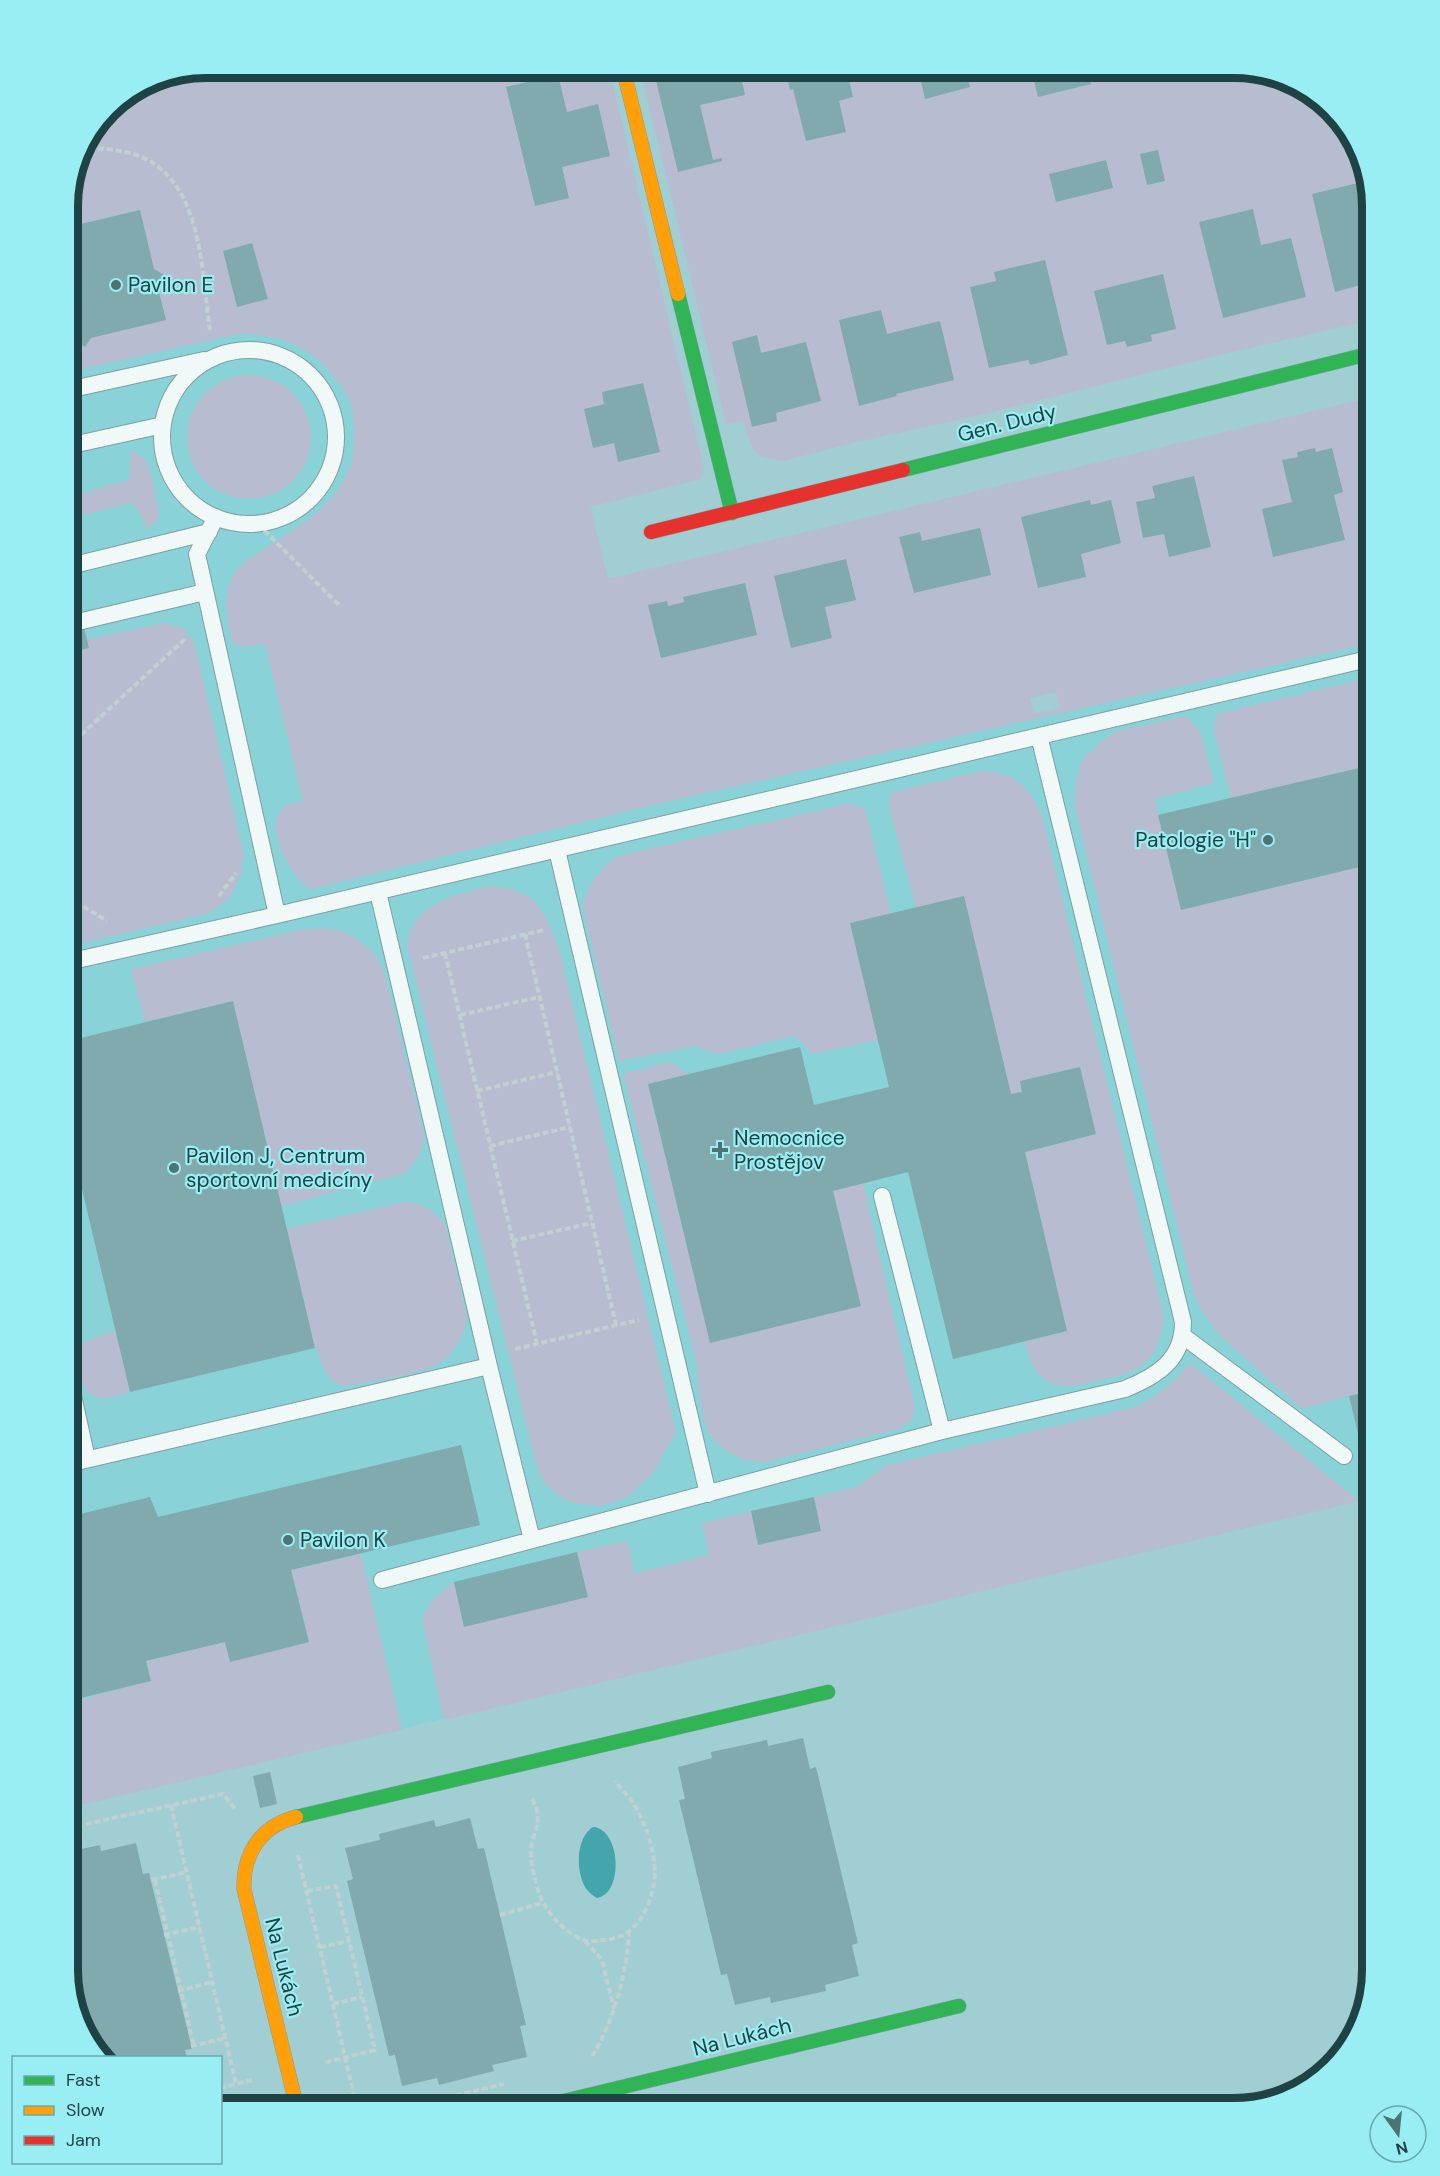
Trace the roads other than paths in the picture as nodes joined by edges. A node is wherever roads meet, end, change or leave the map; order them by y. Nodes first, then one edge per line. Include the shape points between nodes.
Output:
1 (625, 78) edge
2 (1362, 356) edge
3 (214, 358) junction
4 (78, 388) edge
5 (163, 425) junction
6 (78, 444) edge
7 (732, 513) junction
8 (212, 525) junction
9 (651, 532) dead end
10 (78, 564) edge
11 (205, 592) junction
12 (82, 621) dead end
13 (1362, 660) edge
14 (1039, 736) junction
15 (557, 850) junction
16 (378, 892) junction
17 (277, 915) junction
18 (78, 960) edge
19 (882, 1196) dead end
20 (1183, 1336) junction
21 (488, 1360) junction
22 (78, 1418) edge
23 (942, 1431) junction
24 (1344, 1456) dead end
25 (87, 1459) junction
26 (78, 1461) edge
27 (708, 1494) junction
28 (532, 1540) junction
29 (382, 1580) dead end
30 (828, 1692) dead end
31 (959, 2006) dead end
32 (295, 2098) edge
33 (577, 2098) edge

1 - 7 street
2 - 7 street, Gen. Dudy
3 - 4 lane
3 - 5 lane via 180,386
3 - 8 lane via 241,351 270,353 296,364 325,395 336,436 327,477 298,509 258,524
5 - 6 lane
5 - 8 lane via 164,454 174,480
7 - 9 street, Gen. Dudy
8 - 10 lane
8 - 11 lane via 197,554
11 - 12 lane
11 - 17 lane
13 - 14 lane
14 - 15 lane
14 - 20 lane via 1183,1322
15 - 16 lane
15 - 27 lane
16 - 17 lane
16 - 21 lane
17 - 18 lane
19 - 23 lane
20 - 23 lane via 1161,1370 1125,1389
20 - 24 lane
21 - 25 lane
21 - 28 lane
22 - 25 lane
23 - 27 lane
25 - 26 lane
27 - 28 lane
28 - 29 lane
30 - 32 street, Na Lukách via 290,1819 271,1827 244,1864 244,1889
31 - 33 street, Na Lukách

